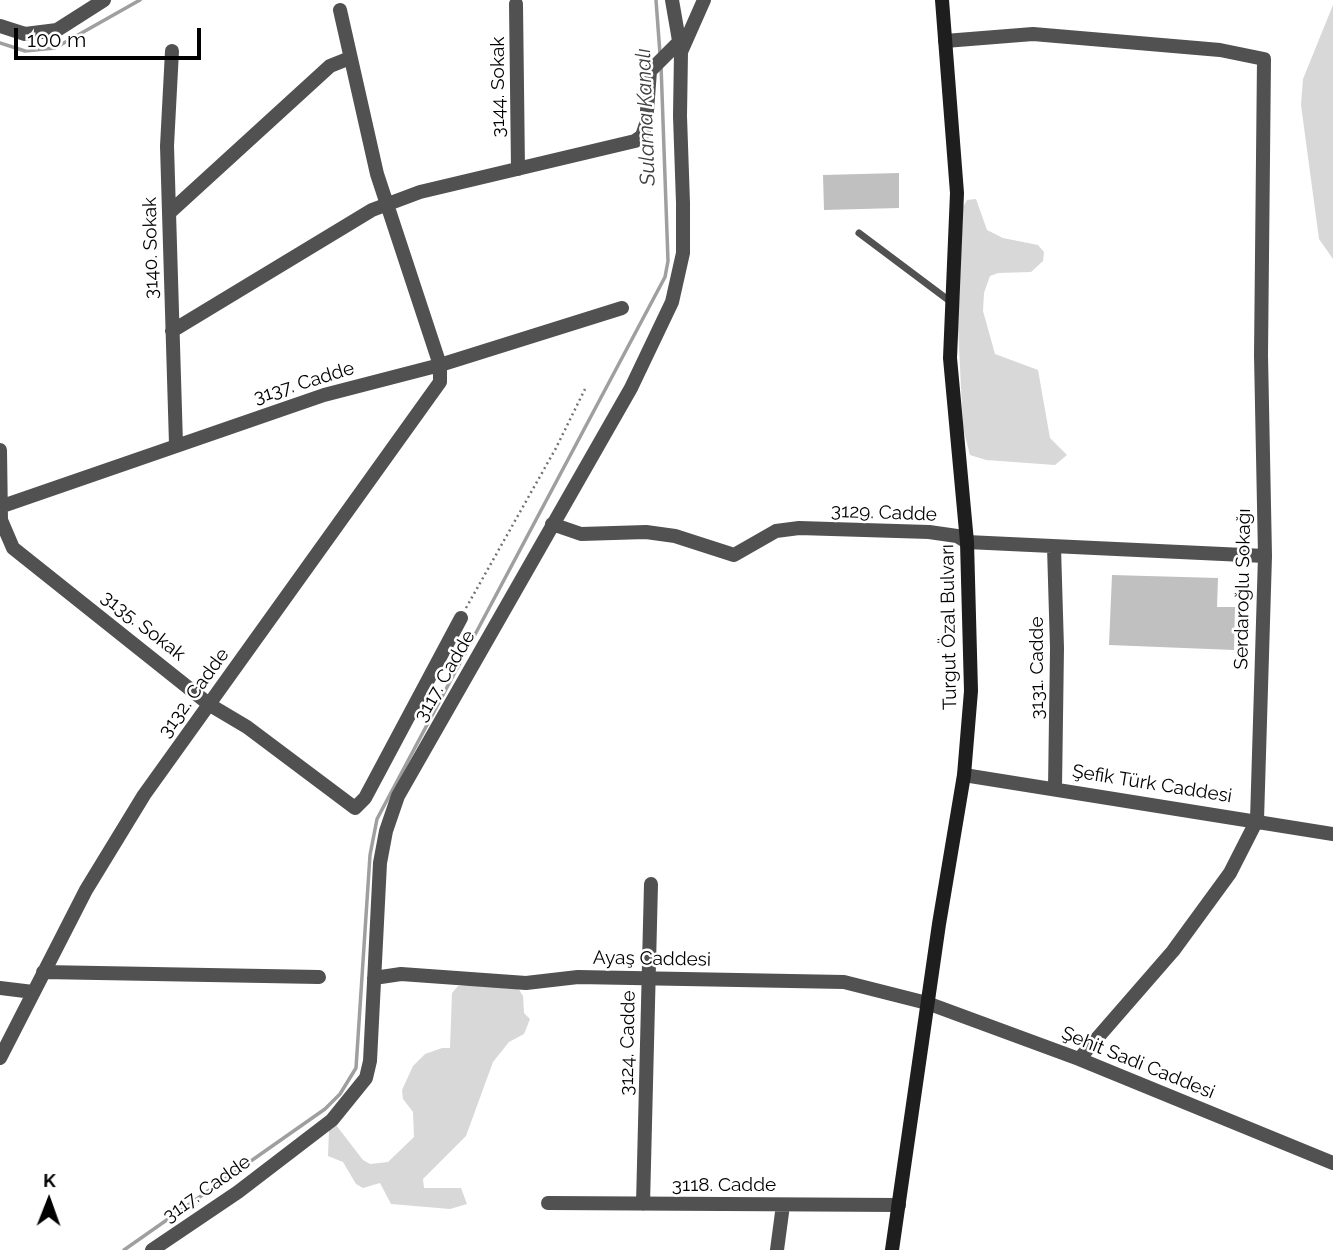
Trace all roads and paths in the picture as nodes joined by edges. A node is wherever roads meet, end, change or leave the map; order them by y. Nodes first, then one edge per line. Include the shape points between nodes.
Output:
1 (104, 0) edge
2 (672, 0) edge
3 (704, 0) edge
4 (942, 0) edge
5 (516, 4) dead end
6 (340, 9) dead end
7 (0, 26) edge
8 (945, 41) junction
9 (680, 47) junction
10 (172, 51) dead end
11 (350, 58) junction
12 (518, 169) junction
13 (389, 205) junction
14 (169, 213) junction
15 (859, 233) dead end
16 (952, 303) junction
17 (622, 308) dead end
18 (172, 331) junction
19 (440, 365) junction
20 (585, 389) dead end
21 (176, 444) junction
22 (0, 450) edge
23 (0, 506) edge
24 (552, 524) junction
25 (967, 542) junction
26 (1054, 547) junction
27 (1265, 556) junction
28 (461, 618) joint
29 (210, 705) junction
30 (964, 775) junction
31 (1055, 788) junction
32 (1257, 820) junction
33 (1333, 834) edge
34 (650, 884) dead end
35 (43, 972) junction
36 (319, 977) dead end
37 (374, 978) junction
38 (648, 979) junction
39 (0, 988) edge
40 (33, 992) junction
41 (927, 1003) junction
42 (0, 1058) edge
43 (1079, 1059) junction
44 (1333, 1163) edge
45 (548, 1203) dead end
46 (643, 1204) junction
47 (783, 1205) junction
48 (899, 1205) junction
49 (152, 1250) edge
50 (778, 1250) edge
51 (892, 1250) edge

1 - 7 street via 57,30 25,34
2 - 9 street, 3117. Cadde
3 - 9 street
4 - 8 street, Turgut Özal Bulvarı
5 - 12 street, 3144. Sokak
6 - 11 street
8 - 16 street, Turgut Özal Bulvarı via 957,192
8 - 27 street, Serdaroğlu Sokağı via 1033,34 1220,50 1264,59 1261,355
9 - 12 street via 650,71 642,136
9 - 24 street, 3117. Cadde via 683,253 672,302 631,388
10 - 14 street, 3140. Sokak
11 - 13 street
11 - 14 street via 321,74
12 - 13 street via 420,192
13 - 18 street via 372,210
13 - 19 street
14 - 18 street, 3140. Sokak
15 - 16 lane
16 - 25 street, Turgut Özal Bulvarı via 950,358
17 - 19 street, 3137. Cadde
18 - 21 street, 3140. Sokak
19 - 21 street, 3137. Cadde via 324,395
19 - 29 street, 3132. Cadde via 439,382
20 - 28 path
21 - 23 street, 3137. Cadde
22 - 23 street, 3135. Sokak
23 - 29 street, 3135. Sokak via 5,537 13,548
24 - 25 street, 3129. Cadde via 581,534 675,536 734,555 776,531 799,528 929,532
24 - 37 street, 3117. Cadde via 398,796 382,848
25 - 26 street, 3129. Cadde
25 - 30 street, Turgut Özal Bulvarı via 971,691
26 - 27 street, 3129. Cadde
26 - 31 street, 3131. Cadde
27 - 32 street, Serdaroğlu Sokağı
28 - 29 street, 3135. Sokak via 365,798 355,808
29 - 35 street, 3132. Cadde via 144,795
30 - 31 street, Şefik Türk Caddesi
30 - 41 street, Turgut Özal Bulvarı
31 - 32 street, Şefik Türk Caddesi
32 - 33 street, Şefik Türk Caddesi
32 - 43 street, Serdaroğlu Sokağı via 1230,873 1173,951
34 - 38 street, 3124. Cadde
35 - 36 street
35 - 40 street, 3132. Cadde
37 - 38 street, Ayaş Caddesi via 401,974 526,983 578,977
37 - 49 street, 3117. Cadde via 370,1061 366,1078 346,1105 288,1155
38 - 41 street, Ayaş Caddesi via 844,982
38 - 46 street, 3124. Cadde
39 - 40 street
40 - 42 street, 3132. Cadde
41 - 43 street, Şehit Sadi Caddesi
41 - 48 street, Turgut Özal Bulvarı
43 - 44 street, Şehit Sadi Caddesi
45 - 46 street, 3118. Cadde
46 - 47 street, 3118. Cadde
47 - 48 street, 3118. Cadde
47 - 50 street
48 - 51 street, Turgut Özal Bulvarı

